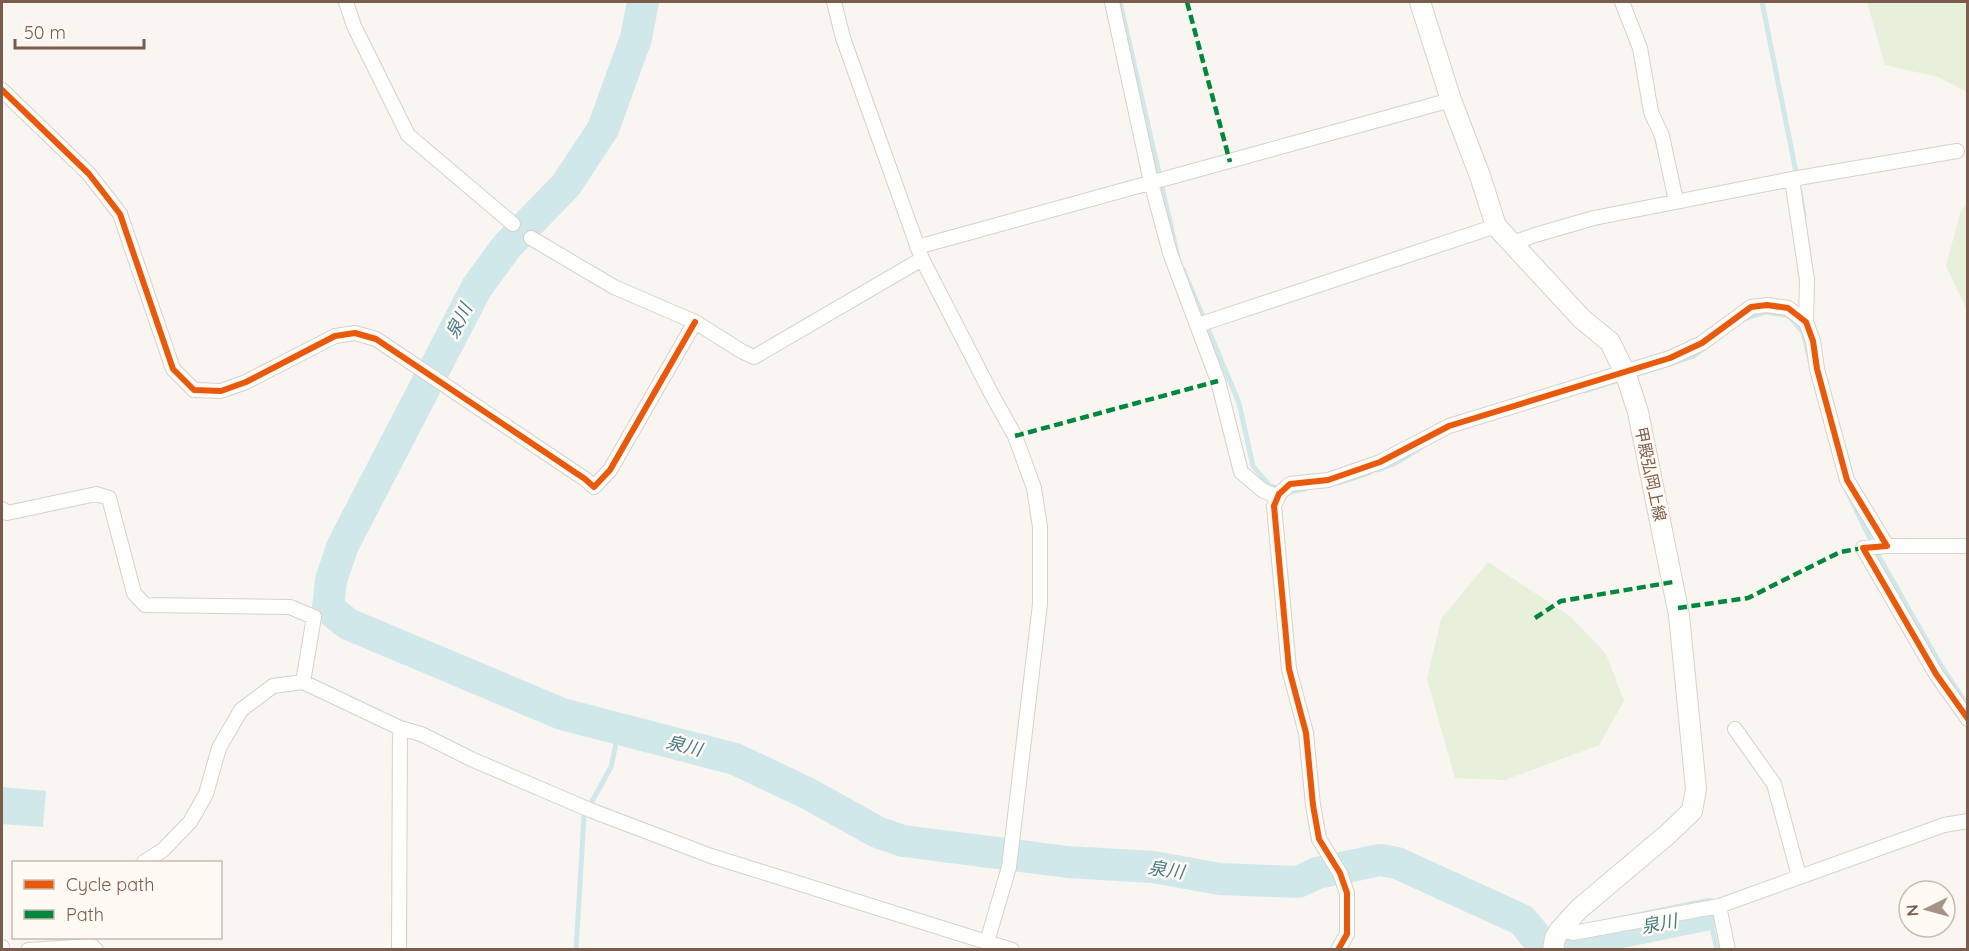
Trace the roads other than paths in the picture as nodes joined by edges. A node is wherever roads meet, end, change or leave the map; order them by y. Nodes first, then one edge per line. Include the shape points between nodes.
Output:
1 (346, 2) edge
2 (834, 2) edge
3 (1112, 2) edge
4 (1420, 2) edge
5 (1622, 2) edge
6 (2, 90) edge
7 (1451, 100) junction
8 (1957, 151) dead end
9 (1792, 179) junction
10 (1151, 182) junction
11 (1676, 201) junction
12 (513, 225) dead end
13 (1496, 226) junction
14 (531, 238) dead end
15 (1513, 243) junction
16 (919, 253) junction
17 (695, 322) junction
18 (1806, 322) junction
19 (1201, 324) junction
20 (1627, 378) junction
21 (1281, 492) junction
22 (2, 509) edge
23 (1880, 546) junction
24 (1968, 546) edge
25 (303, 682) junction
26 (1968, 719) edge
27 (400, 728) junction
28 (1735, 729) dead end
29 (1968, 821) edge
30 (146, 861) edge
31 (1799, 876) junction
32 (1719, 906) junction
33 (1556, 939) edge
34 (72, 942) edge
35 (986, 946) edge
36 (28, 950) edge
37 (96, 950) edge
38 (399, 950) edge
39 (1012, 950) edge
40 (1338, 950) edge
41 (1728, 950) edge

1 - 12 street via 408,135
2 - 16 street via 843,38
3 - 10 street
4 - 7 main road, 甲殿弘岡上線
5 - 11 street via 1640,48
6 - 17 street via 89,174 120,214 173,369 194,390 221,391 335,336 355,333 376,339 594,487 610,470
7 - 10 street
7 - 13 main road, 甲殿弘岡上線
8 - 9 street
9 - 11 street
9 - 18 street via 1807,280
10 - 16 street
10 - 19 street via 1170,253
11 - 15 street via 1594,218
13 - 15 main road, 甲殿弘岡上線
13 - 19 street
14 - 17 street via 614,287
15 - 20 main road, 甲殿弘岡上線 via 1582,319 1610,342
16 - 17 street via 754,357
16 - 35 street via 1015,436 1034,488 1040,527 1040,604 1012,846
18 - 20 street via 1788,309 1751,307 1702,343
18 - 23 street via 1847,480
19 - 21 street via 1241,472 1262,490
20 - 21 street via 1449,426 1380,462 1328,480 1290,484
20 - 33 main road, 甲殿弘岡上線 via 1638,412 1679,615 1696,789 1692,812 1579,909
21 - 40 street via 1274,506 1289,669 1306,733 1319,839 1347,893 1347,934
22 - 25 street via 7,513 96,494 109,498 134,593 145,605 290,607 314,617
23 - 24 street
23 - 26 street via 1863,548 1936,674
25 - 27 street
25 - 30 street via 273,686 241,710 219,748 206,794 190,822 163,850
27 - 35 street via 586,809 711,856
27 - 38 street
28 - 31 street via 1774,784
29 - 31 street via 1944,825
31 - 32 street
32 - 33 street
32 - 41 street
34 - 36 street
34 - 37 street
35 - 39 street

